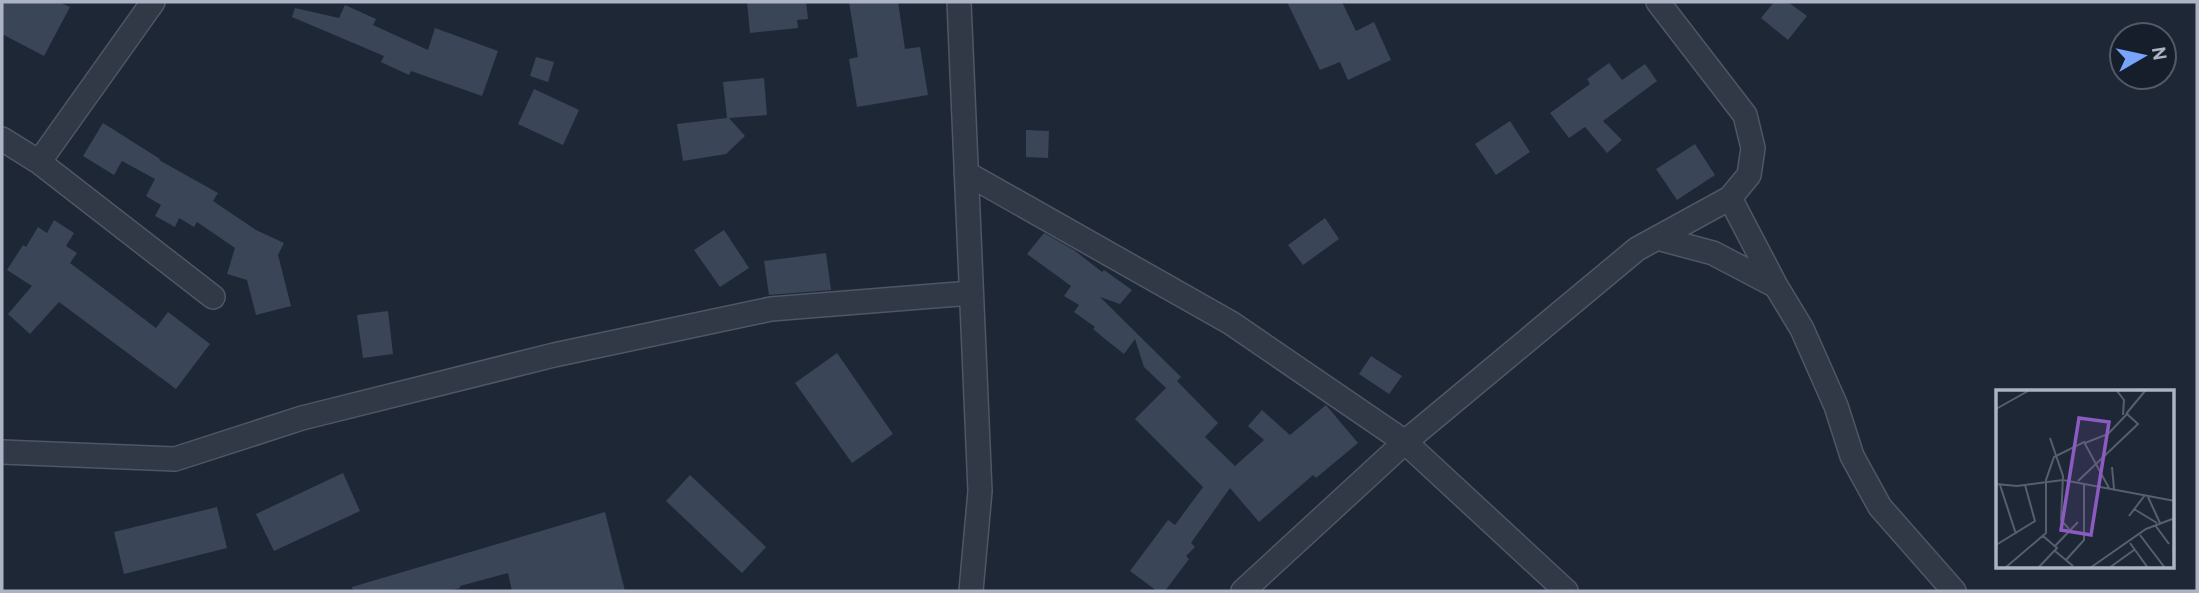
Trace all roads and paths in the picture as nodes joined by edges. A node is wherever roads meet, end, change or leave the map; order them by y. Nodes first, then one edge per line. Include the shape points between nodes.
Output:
1 (153, 2) edge
2 (960, 2) edge
3 (1658, 2) edge
4 (2, 139) edge
5 (39, 162) junction
6 (966, 173) junction
7 (1730, 198) junction
8 (1657, 238) junction
9 (1776, 286) junction
10 (971, 293) junction
11 (213, 297) dead end
12 (1405, 442) junction
13 (2, 452) edge
14 (971, 591) edge
15 (1243, 591) edge
16 (1566, 591) edge
17 (1954, 591) edge

1 - 5 street
2 - 6 street
3 - 7 street via 1745,114 1753,148 1749,174
4 - 5 street
5 - 11 street
6 - 10 street
6 - 12 street via 1231,323
7 - 8 street
7 - 9 street
8 - 9 street via 1713,253
8 - 12 street via 1637,249
9 - 17 street via 1802,329 1852,456 1881,507
10 - 13 street via 771,309 554,355 302,418 175,459
10 - 14 street via 980,491
12 - 15 street
12 - 16 street

